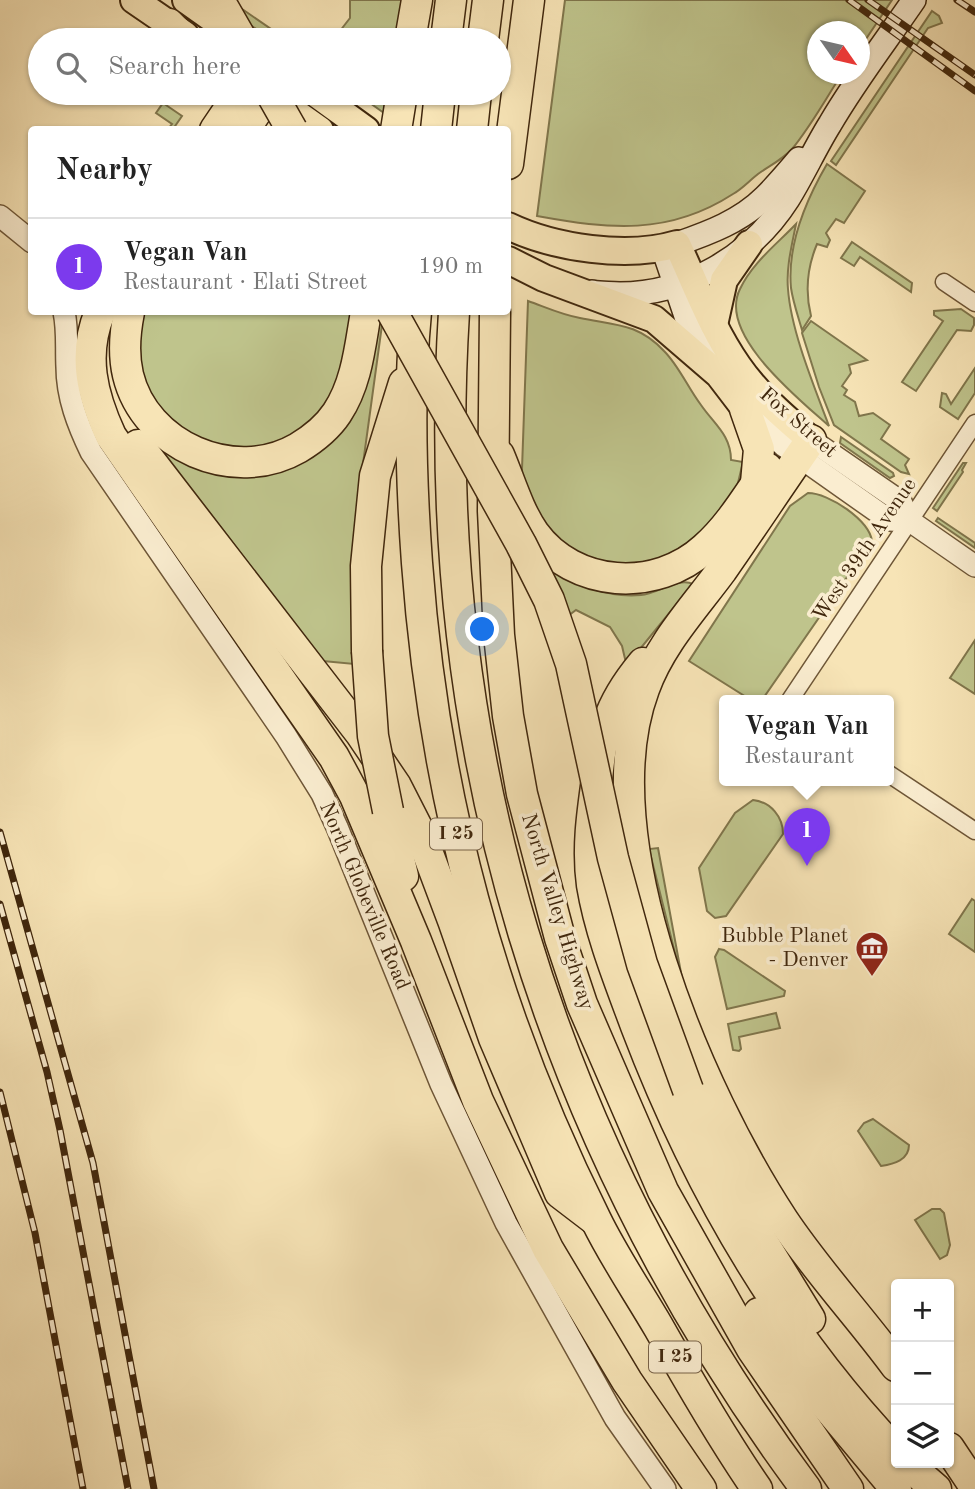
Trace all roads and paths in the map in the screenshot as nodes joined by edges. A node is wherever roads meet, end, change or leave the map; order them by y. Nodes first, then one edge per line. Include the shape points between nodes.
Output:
1 (134, 0) edge
2 (219, 0) edge
3 (417, 0) edge
4 (451, 0) edge
5 (488, 0) edge
6 (529, 0) edge
7 (914, 0) edge
8 (183, 26) edge
9 (235, 28) edge
10 (412, 28) edge
11 (448, 28) edge
12 (484, 28) edge
13 (218, 105) edge
14 (231, 105) edge
15 (261, 105) edge
16 (276, 105) edge
17 (286, 105) edge
18 (332, 105) edge
19 (400, 105) edge
20 (439, 105) edge
21 (831, 122) junction
22 (214, 126) edge
23 (216, 126) edge
24 (247, 126) edge
25 (290, 126) edge
26 (314, 126) edge
27 (360, 126) edge
28 (397, 126) edge
29 (436, 126) edge
30 (511, 138) edge
31 (0, 216) edge
32 (511, 227) edge
33 (28, 239) edge
34 (749, 244) junction
35 (670, 246) junction
36 (511, 261) edge
37 (555, 282) junction
38 (944, 282) dead end
39 (685, 283) junction
40 (975, 303) edge
41 (64, 315) edge
42 (99, 315) edge
43 (105, 315) edge
44 (129, 315) edge
45 (365, 315) edge
46 (395, 315) edge
47 (415, 315) edge
48 (454, 315) edge
49 (495, 315) edge
50 (714, 325) junction
51 (411, 359) junction
52 (719, 375) junction
53 (745, 409) junction
54 (975, 423) edge
55 (798, 443) junction
56 (494, 445) junction
57 (756, 483) junction
58 (910, 521) junction
59 (975, 566) edge
60 (722, 570) junction
61 (793, 695) edge
62 (894, 777) edge
63 (975, 831) edge
64 (416, 942) junction
65 (737, 1190) junction
66 (663, 1191) junction
67 (597, 1222) junction
68 (891, 1360) edge
69 (891, 1380) edge
70 (891, 1435) edge
71 (891, 1446) edge
72 (954, 1457) edge
73 (912, 1468) edge
74 (917, 1468) edge
75 (975, 1487) edge
76 (665, 1489) edge
77 (701, 1489) edge
78 (757, 1489) edge
79 (806, 1489) edge
80 (848, 1489) edge
81 (896, 1489) edge
82 (936, 1489) edge

1 - 8 main road
2 - 9 highway
3 - 10 highway
4 - 11 highway
5 - 12 highway
6 - 30 highway
7 - 21 main road
13 - 22 highway
14 - 23 highway
15 - 24 highway
16 - 25 highway, bridge
17 - 26 main road
18 - 27 main road
19 - 28 highway
20 - 29 highway
21 - 34 main road via 788,200
21 - 35 main road via 747,212
31 - 33 street
32 - 35 main road via 574,246 618,250
34 - 39 main road via 728,261
34 - 50 main road via 724,279
35 - 39 main road, Fox Street
36 - 37 main road
37 - 39 main road via 597,293 652,292
37 - 52 main road via 654,319
38 - 40 street
39 - 50 main road, Fox Street
39 - 52 main road, Fox Street via 693,332
41 - 76 street, North Globeville Road via 70,397 91,452 322,794 441,1084 506,1223 615,1418
42 - 64 highway via 89,350 90,369 111,436 334,757
43 - 67 highway via 102,363 118,417 396,786 425,845 494,1038 560,1193
44 - 45 highway via 124,352 128,376 150,418 164,433 197,452 215,460 244,462 292,451 336,415 352,385
46 - 65 highway, bridge via 549,600 571,664 638,952 688,1090
47 - 51 highway, I 25
48 - 79 highway via 449,445 454,568 487,793 505,872 574,1079 630,1207 721,1367
49 - 56 highway, North Valley Highway
50 - 55 main road, Fox Street via 733,358
51 - 64 highway, bridge via 374,476 366,565 373,736
51 - 67 highway, I 25 via 419,590 451,812 466,877 514,1031
52 - 53 main road, Fox Street
53 - 55 street, Fox Street
53 - 57 highway via 759,449
54 - 58 street, West 39th Avenue
55 - 57 highway
55 - 58 street, Fox Street via 890,520
55 - 60 highway
56 - 57 highway via 534,533 574,566 610,578 648,578 693,558 719,533
56 - 66 highway, North Valley Highway via 496,594 508,716 522,794 582,1004
58 - 59 street, Fox Street
58 - 61 street, West 39th Avenue
60 - 68 highway via 658,658 636,715 628,785 638,871 677,1006 741,1150 806,1253
60 - 71 highway via 637,670 608,720 590,827 592,884 608,945 647,1053 712,1194 791,1326
62 - 63 street
64 - 77 highway via 478,1101 548,1249 627,1381
65 - 69 highway
65 - 70 highway via 754,1228 819,1334
66 - 80 highway, North Valley Highway via 752,1349
66 - 81 highway via 704,1220 773,1337
67 - 78 highway, I 25
72 - 75 highway
73 - 82 highway
74 - 82 highway

